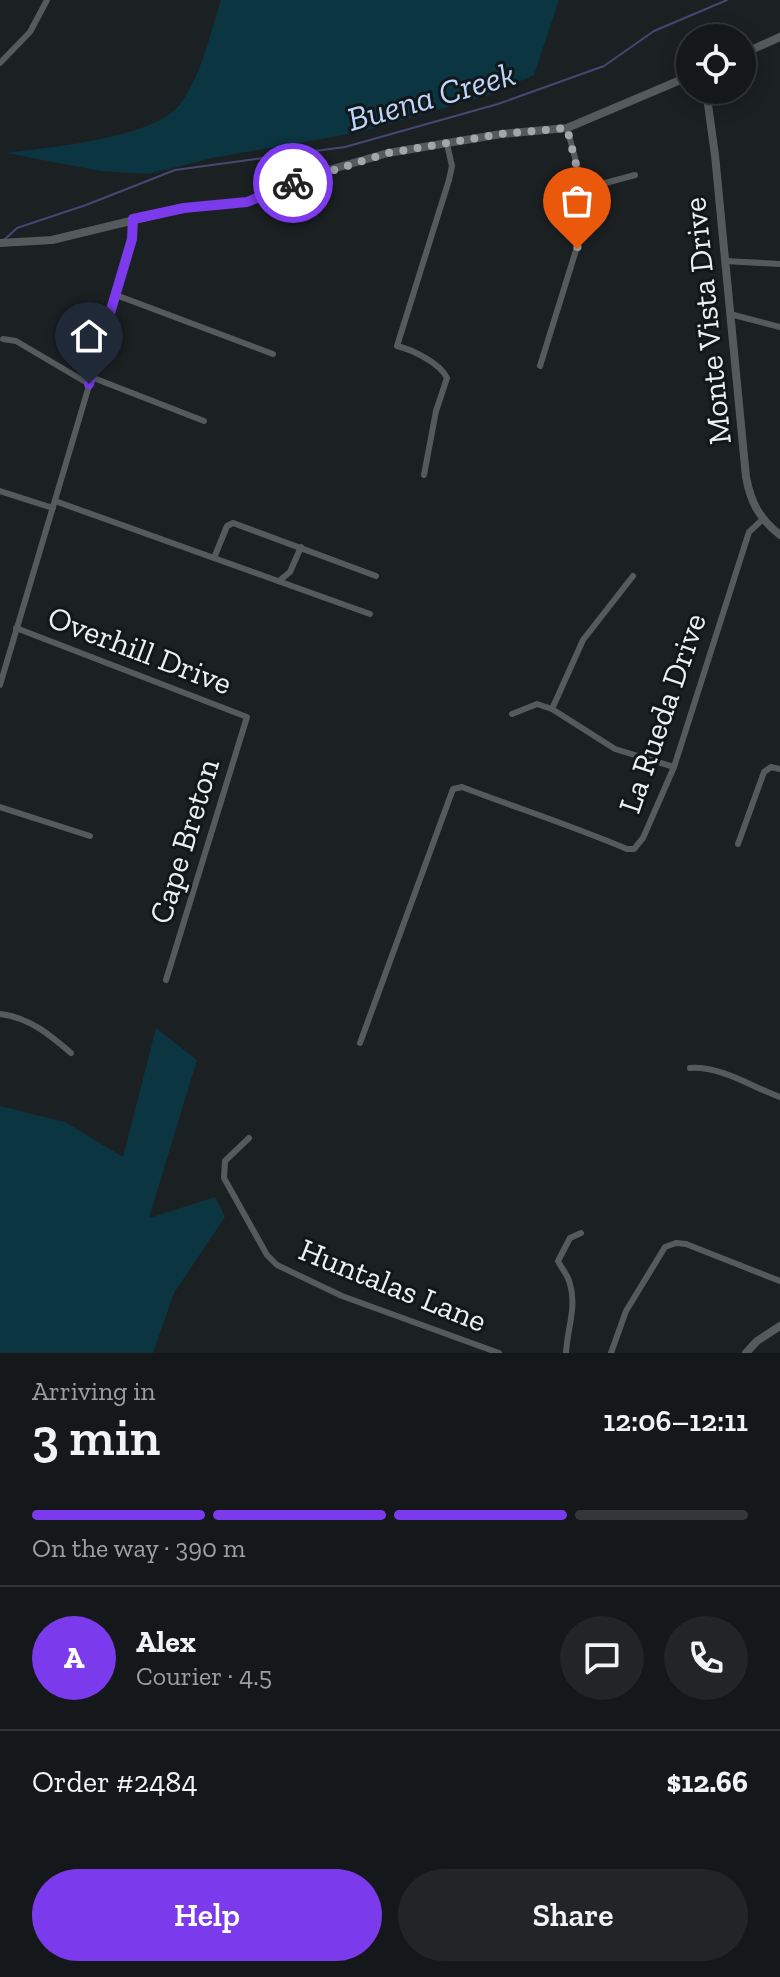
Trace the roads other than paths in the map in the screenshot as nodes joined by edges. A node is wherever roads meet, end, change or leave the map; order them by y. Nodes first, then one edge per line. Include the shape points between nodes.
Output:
1 (47, 0) edge
2 (780, 37) edge
3 (756, 48) edge
4 (0, 63) edge
5 (676, 82) edge
6 (708, 104) edge
7 (567, 128) junction
8 (447, 144) junction
9 (635, 175) dead end
10 (583, 189) junction
11 (133, 219) junction
12 (2, 243) edge
13 (725, 261) junction
14 (780, 264) edge
15 (116, 295) junction
16 (730, 314) junction
17 (780, 327) edge
18 (3, 339) dead end
19 (273, 354) dead end
20 (540, 366) dead end
21 (90, 380) junction
22 (204, 421) dead end
23 (424, 475) dead end
24 (0, 491) edge
25 (54, 505) junction
26 (762, 520) junction
27 (780, 535) edge
28 (301, 547) junction
29 (214, 558) junction
30 (376, 576) dead end
31 (633, 576) dead end
32 (279, 581) junction
33 (370, 614) dead end
34 (16, 628) junction
35 (2, 674) edge
36 (0, 685) edge
37 (552, 709) junction
38 (512, 714) dead end
39 (247, 717) joint
40 (674, 767) junction
41 (780, 769) edge
42 (0, 807) edge
43 (90, 836) dead end
44 (738, 844) dead end
45 (166, 980) dead end
46 (0, 1014) edge
47 (360, 1043) dead end
48 (71, 1053) dead end
49 (690, 1068) dead end
50 (780, 1097) edge
51 (249, 1138) dead end
52 (581, 1233) dead end
53 (780, 1281) edge
54 (780, 1326) edge
55 (499, 1353) edge
56 (566, 1353) edge
57 (611, 1353) edge
58 (746, 1353) edge

1 - 4 street via 30,32
2 - 3 main road
5 - 7 main road
6 - 13 main road, Monte Vista Drive
7 - 8 main road
7 - 10 street
8 - 11 main road via 348,164 247,202
8 - 23 street via 449,180 397,346 430,362 447,378
9 - 10 street
10 - 20 street via 584,229
11 - 12 main road via 52,240
11 - 15 street
13 - 14 street
13 - 16 main road, Monte Vista Drive
15 - 19 street
15 - 21 street
16 - 17 street
16 - 26 main road, Monte Vista Drive via 746,477 751,502
18 - 21 street
21 - 22 street
21 - 25 street
24 - 25 street
25 - 29 street
25 - 34 street
26 - 27 main road, Monte Vista Drive
26 - 40 street, La Rueda Drive via 749,532
28 - 29 street via 233,523
28 - 30 street
28 - 32 street via 290,572
29 - 32 street
31 - 37 street via 583,640
32 - 33 street
34 - 35 street
34 - 39 street, Overhill Drive
35 - 36 street
37 - 38 street via 537,704
37 - 40 street via 615,749
39 - 45 street, Cape Breton
40 - 47 street, La Rueda Drive via 643,838 631,850 462,787 453,789
41 - 44 street via 764,772
42 - 43 street
46 - 48 street via 42,1028
49 - 50 street via 727,1075
51 - 55 street, Huntalas Lane via 225,1161 224,1178 277,1265 342,1296
52 - 56 street via 570,1238 558,1261 572,1290
53 - 57 street via 686,1244 665,1247 621,1322
54 - 58 main road

